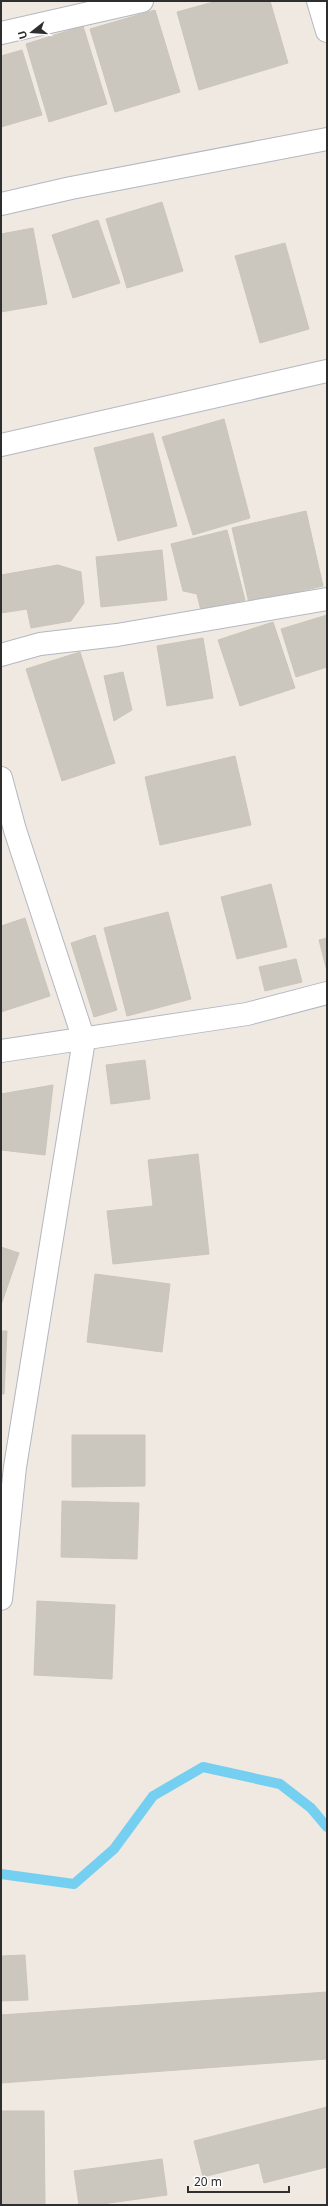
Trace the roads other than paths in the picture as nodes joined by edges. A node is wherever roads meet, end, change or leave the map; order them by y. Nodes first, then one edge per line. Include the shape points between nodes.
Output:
1 (142, 1) edge
2 (318, 1) edge
3 (327, 31) edge
4 (1, 33) edge
5 (327, 139) edge
6 (1, 204) edge
7 (327, 371) edge
8 (1, 445) edge
9 (327, 600) edge
10 (1, 655) edge
11 (1, 778) edge
12 (8, 832) edge
13 (327, 993) edge
14 (84, 1040) junction
15 (1, 1051) edge
16 (1, 1599) edge

1 - 4 street
2 - 3 street
5 - 6 street
7 - 8 street
9 - 10 street via 117,635 40,644
11 - 12 street
12 - 14 street
13 - 14 street via 246,1014
14 - 15 street
14 - 16 street via 15,1467

